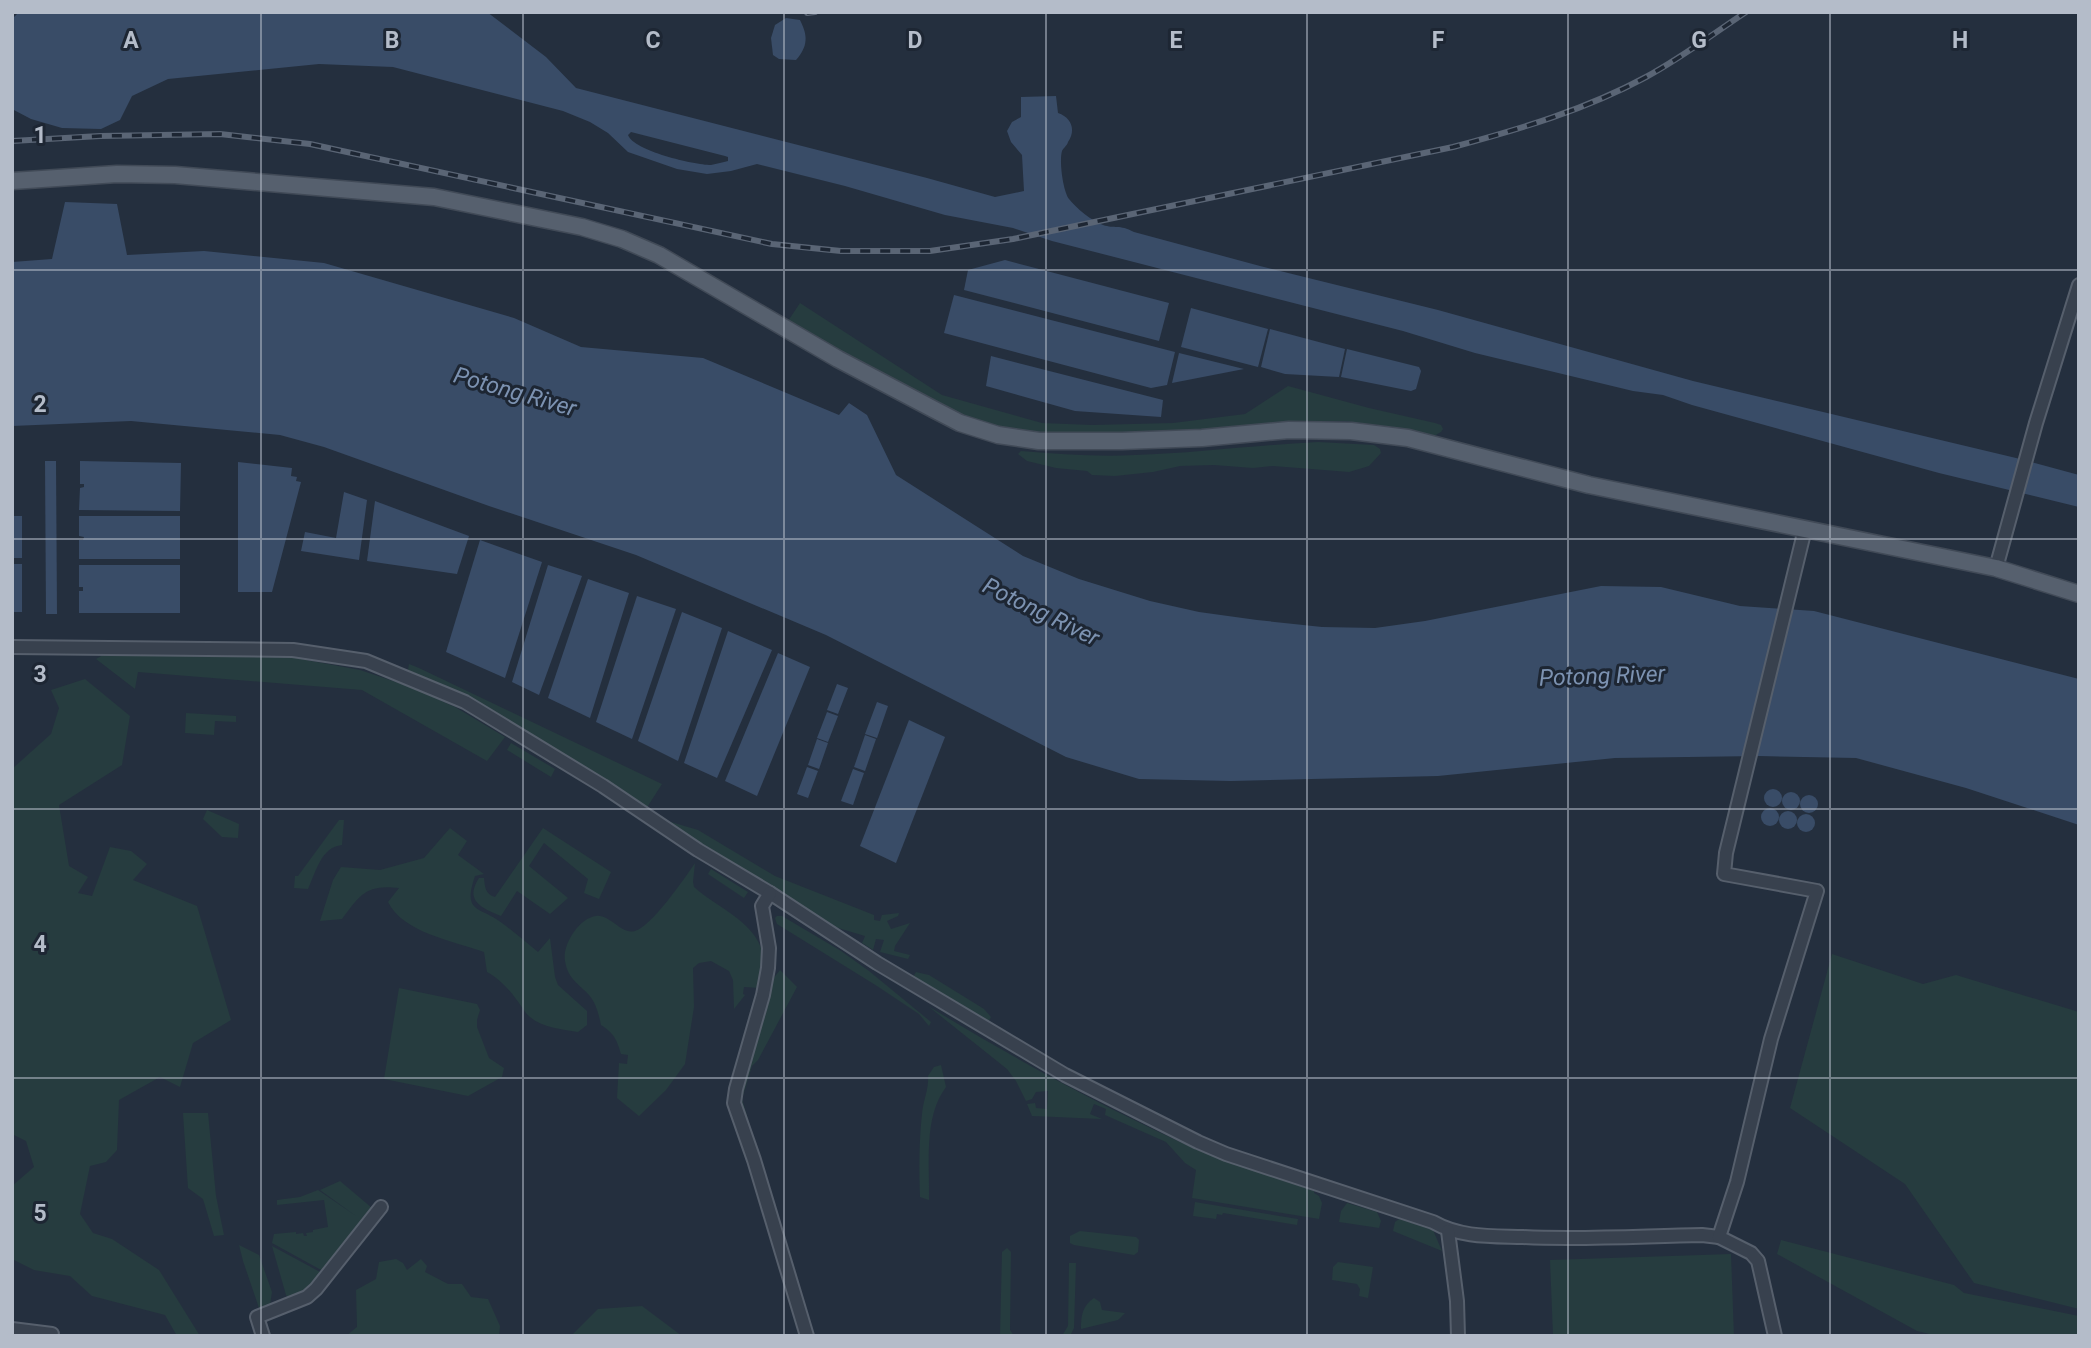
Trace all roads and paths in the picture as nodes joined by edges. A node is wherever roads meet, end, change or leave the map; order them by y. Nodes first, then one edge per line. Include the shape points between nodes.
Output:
1 (12, 181) edge
2 (2079, 285) edge
3 (1805, 529) junction
4 (1996, 568) junction
5 (2079, 594) edge
6 (12, 647) edge
7 (770, 892) junction
8 (381, 1207) dead end
9 (1448, 1231) junction
10 (1719, 1237) junction
11 (12, 1329) edge
12 (52, 1334) edge
13 (263, 1336) edge
14 (807, 1336) edge
15 (1458, 1336) edge
16 (1775, 1336) edge

1 - 3 main road via 175,175 434,197 622,239 659,255 933,409 998,435 1039,441 1351,431 1408,438 1589,485
2 - 4 street
3 - 4 main road
3 - 10 street via 1724,874 1816,891 1770,1039
4 - 5 main road
6 - 7 street via 293,650 366,661 465,702
7 - 9 street via 877,963 1039,1060 1198,1142
7 - 14 street via 762,906 768,968 734,1103
8 - 13 street via 307,1297 257,1317
9 - 10 street via 1561,1239
9 - 15 street
10 - 16 street via 1758,1261
11 - 12 street

